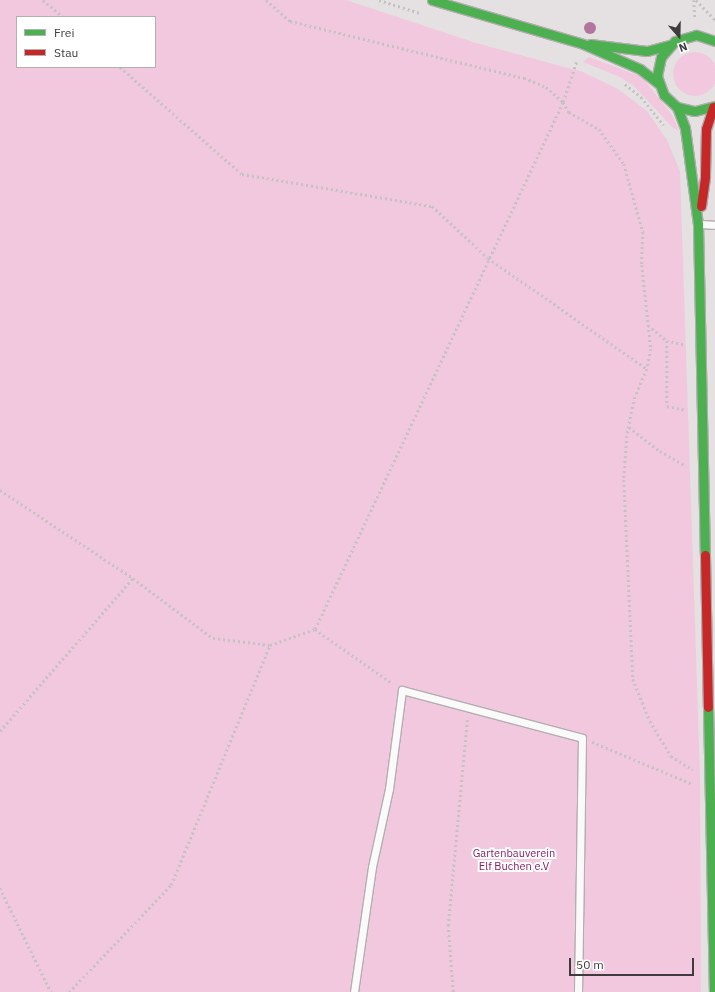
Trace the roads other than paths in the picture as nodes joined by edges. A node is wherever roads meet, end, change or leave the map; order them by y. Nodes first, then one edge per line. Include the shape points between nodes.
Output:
1 (432, 0) edge
2 (715, 41) edge
3 (583, 44) junction
4 (670, 46) junction
5 (658, 83) junction
6 (714, 106) edge
7 (677, 107) junction
8 (698, 224) junction
9 (715, 225) edge
10 (354, 992) edge
11 (578, 992) edge
12 (714, 992) edge

1 - 3 main road
2 - 4 main road via 704,36 692,36 678,39
3 - 4 main road via 647,51
3 - 5 main road via 640,69
4 - 5 main road via 658,63
5 - 7 main road via 664,95
6 - 7 main road via 694,111
6 - 8 main road via 706,129 705,176
7 - 8 main road via 685,128
8 - 9 lane
8 - 12 main road
10 - 11 lane via 372,867 389,789 402,690 582,738

